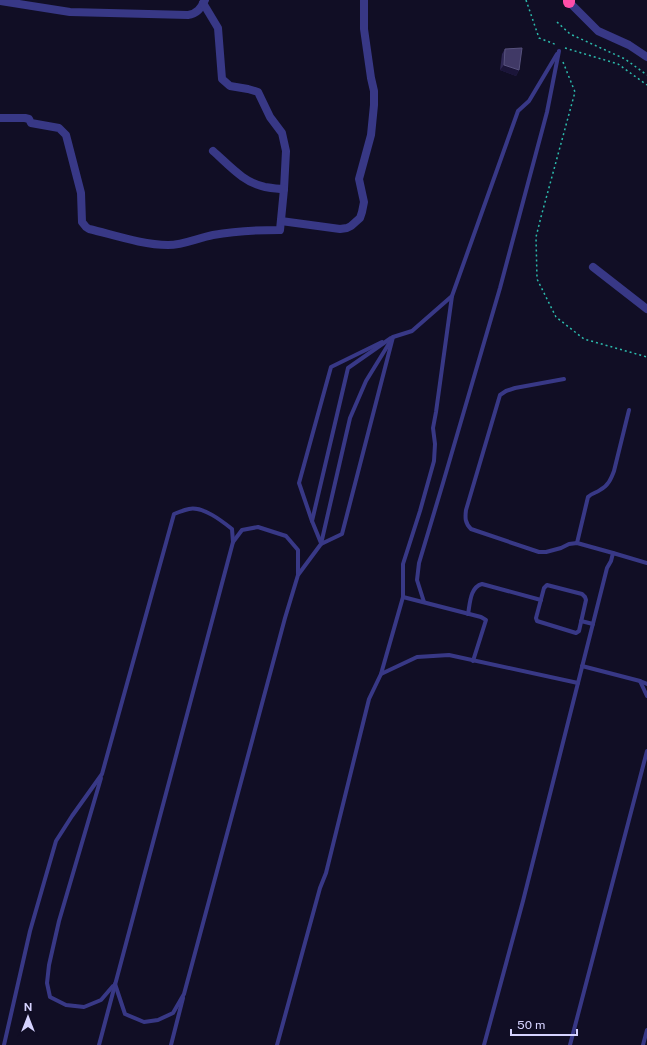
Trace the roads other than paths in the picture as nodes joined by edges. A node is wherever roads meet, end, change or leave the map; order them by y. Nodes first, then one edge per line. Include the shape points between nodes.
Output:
1 (364, 0) edge
2 (0, 1) edge
3 (569, 1) edge
4 (204, 2) edge
5 (647, 57) edge
6 (0, 118) edge
7 (213, 151) dead end
8 (284, 189) junction
9 (281, 221) junction
10 (593, 267) dead end
11 (452, 296) junction
12 (647, 309) edge
13 (393, 337) junction
14 (564, 379) dead end
15 (629, 410) dead end
16 (312, 521) junction
17 (233, 542) junction
18 (577, 543) junction
19 (321, 544) junction
20 (613, 554) junction
21 (647, 563) edge
22 (298, 575) junction
23 (403, 597) junction
24 (540, 600) junction
25 (424, 602) junction
26 (468, 614) junction
27 (581, 621) junction
28 (593, 624) junction
29 (473, 661) junction
30 (582, 666) junction
31 (382, 674) junction
32 (640, 681) junction
33 (578, 683) junction
34 (647, 684) edge
35 (647, 696) edge
36 (647, 751) edge
37 (102, 774) junction
38 (115, 984) junction
39 (184, 994) junction
40 (647, 1030) edge
41 (4, 1045) edge
42 (99, 1045) edge
43 (171, 1045) edge
44 (277, 1045) edge
45 (484, 1045) edge
46 (570, 1045) edge
47 (643, 1045) edge

1 - 9 street via 364,29 374,105 371,135 359,179 364,202 360,218 347,228 340,229
2 - 4 street via 70,12 178,15 196,13
3 - 5 street via 598,30
4 - 8 street via 218,28 222,80 230,86 258,92 270,117 282,133 286,152
6 - 9 street via 25,118 31,123 59,128 66,135 81,193 82,222 89,229 155,244 175,244 232,232 280,230
7 - 8 street via 252,183
8 - 9 street
10 - 12 street
11 - 13 lane via 412,331
11 - 23 lane via 433,428 434,461 403,564
11 - 25 lane via 518,111 529,101 559,51 547,112 500,288 418,563 417,580
13 - 16 lane via 348,368
13 - 16 lane via 331,367 299,483
13 - 19 lane via 366,381 350,418
13 - 19 lane via 342,534
14 - 18 lane via 515,388 500,394 465,520 470,529 539,552
15 - 18 lane via 614,471 604,488 588,497
16 - 19 lane
17 - 22 lane via 242,530 258,527 286,536 298,550
17 - 37 lane via 232,529 204,510 191,508 174,514
17 - 38 lane
18 - 20 lane
19 - 22 lane
20 - 21 lane
20 - 28 lane
22 - 39 lane
23 - 25 lane
23 - 31 lane
24 - 26 lane via 482,584 474,589
24 - 27 lane via 537,621 576,632
24 - 27 lane via 547,585 582,594 586,600
25 - 26 lane
26 - 29 lane via 486,620
27 - 28 lane
28 - 30 lane
29 - 31 lane via 449,655 417,657
29 - 33 lane
30 - 32 lane
30 - 33 lane
31 - 44 lane via 369,699 326,873
32 - 34 lane
32 - 35 lane
33 - 45 lane
36 - 46 lane
37 - 38 lane via 59,921 47,983 50,997 66,1005 84,1007 101,1000
37 - 41 lane via 56,841 30,931
38 - 39 lane via 125,1014 144,1022 172,1014
38 - 42 lane
39 - 43 lane
40 - 47 lane

